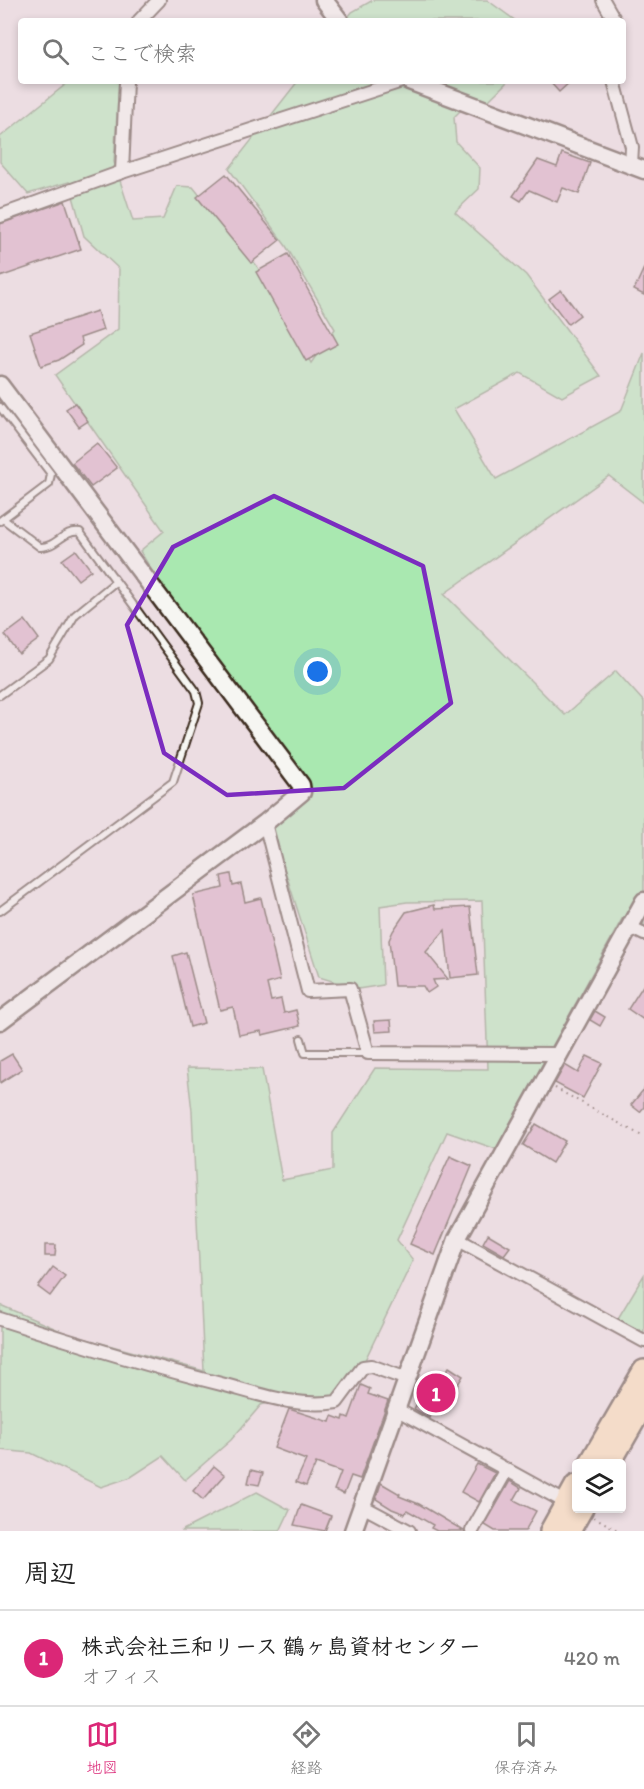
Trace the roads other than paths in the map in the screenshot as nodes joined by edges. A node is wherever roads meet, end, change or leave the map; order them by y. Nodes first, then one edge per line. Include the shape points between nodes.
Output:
1 (159, 0) edge
2 (324, 0) edge
3 (603, 0) edge
4 (142, 18) edge
5 (338, 18) edge
6 (613, 18) edge
7 (126, 84) edge
8 (393, 84) edge
9 (417, 84) edge
10 (615, 84) edge
11 (638, 168) edge
12 (122, 172) junction
13 (0, 216) edge
14 (0, 385) edge
15 (0, 407) edge
16 (2, 520) edge
17 (114, 583) junction
18 (0, 695) edge
19 (265, 823) junction
20 (644, 901) edge
21 (0, 911) edge
22 (637, 931) edge
23 (0, 1021) edge
24 (301, 1039) dead end
25 (368, 1053) junction
26 (560, 1054) junction
27 (457, 1239) junction
28 (0, 1319) edge
29 (644, 1341) edge
30 (644, 1371) edge
31 (407, 1379) junction
32 (644, 1403) edge
33 (396, 1409) junction
34 (593, 1459) edge
35 (612, 1459) edge
36 (506, 1471) junction
37 (572, 1500) edge
38 (363, 1506) junction
39 (572, 1508) edge
40 (574, 1513) edge
41 (353, 1531) edge
42 (410, 1531) edge
43 (472, 1531) edge
44 (551, 1531) edge
45 (569, 1531) edge

1 - 4 street
2 - 5 street
3 - 6 street
7 - 12 street
8 - 12 street
9 - 11 street
10 - 11 street
12 - 13 street
14 - 19 street via 301,785 298,797
15 - 16 lane via 51,474 49,484
16 - 17 lane via 40,548 51,546 70,532 80,532 105,564
17 - 18 lane via 75,615 49,659
17 - 21 lane via 199,697 199,709 178,771 167,788
19 - 23 street
19 - 25 street via 308,991 350,989
20 - 22 street
22 - 26 street
24 - 25 lane via 305,1053
25 - 26 street
26 - 27 street
27 - 29 street
27 - 31 street
28 - 31 street via 294,1403 337,1402 363,1367 371,1366
30 - 34 highway
31 - 33 street
32 - 35 highway
33 - 36 street
33 - 38 street
36 - 37 street
36 - 43 street
38 - 41 street
38 - 42 street
39 - 44 highway
40 - 45 highway

